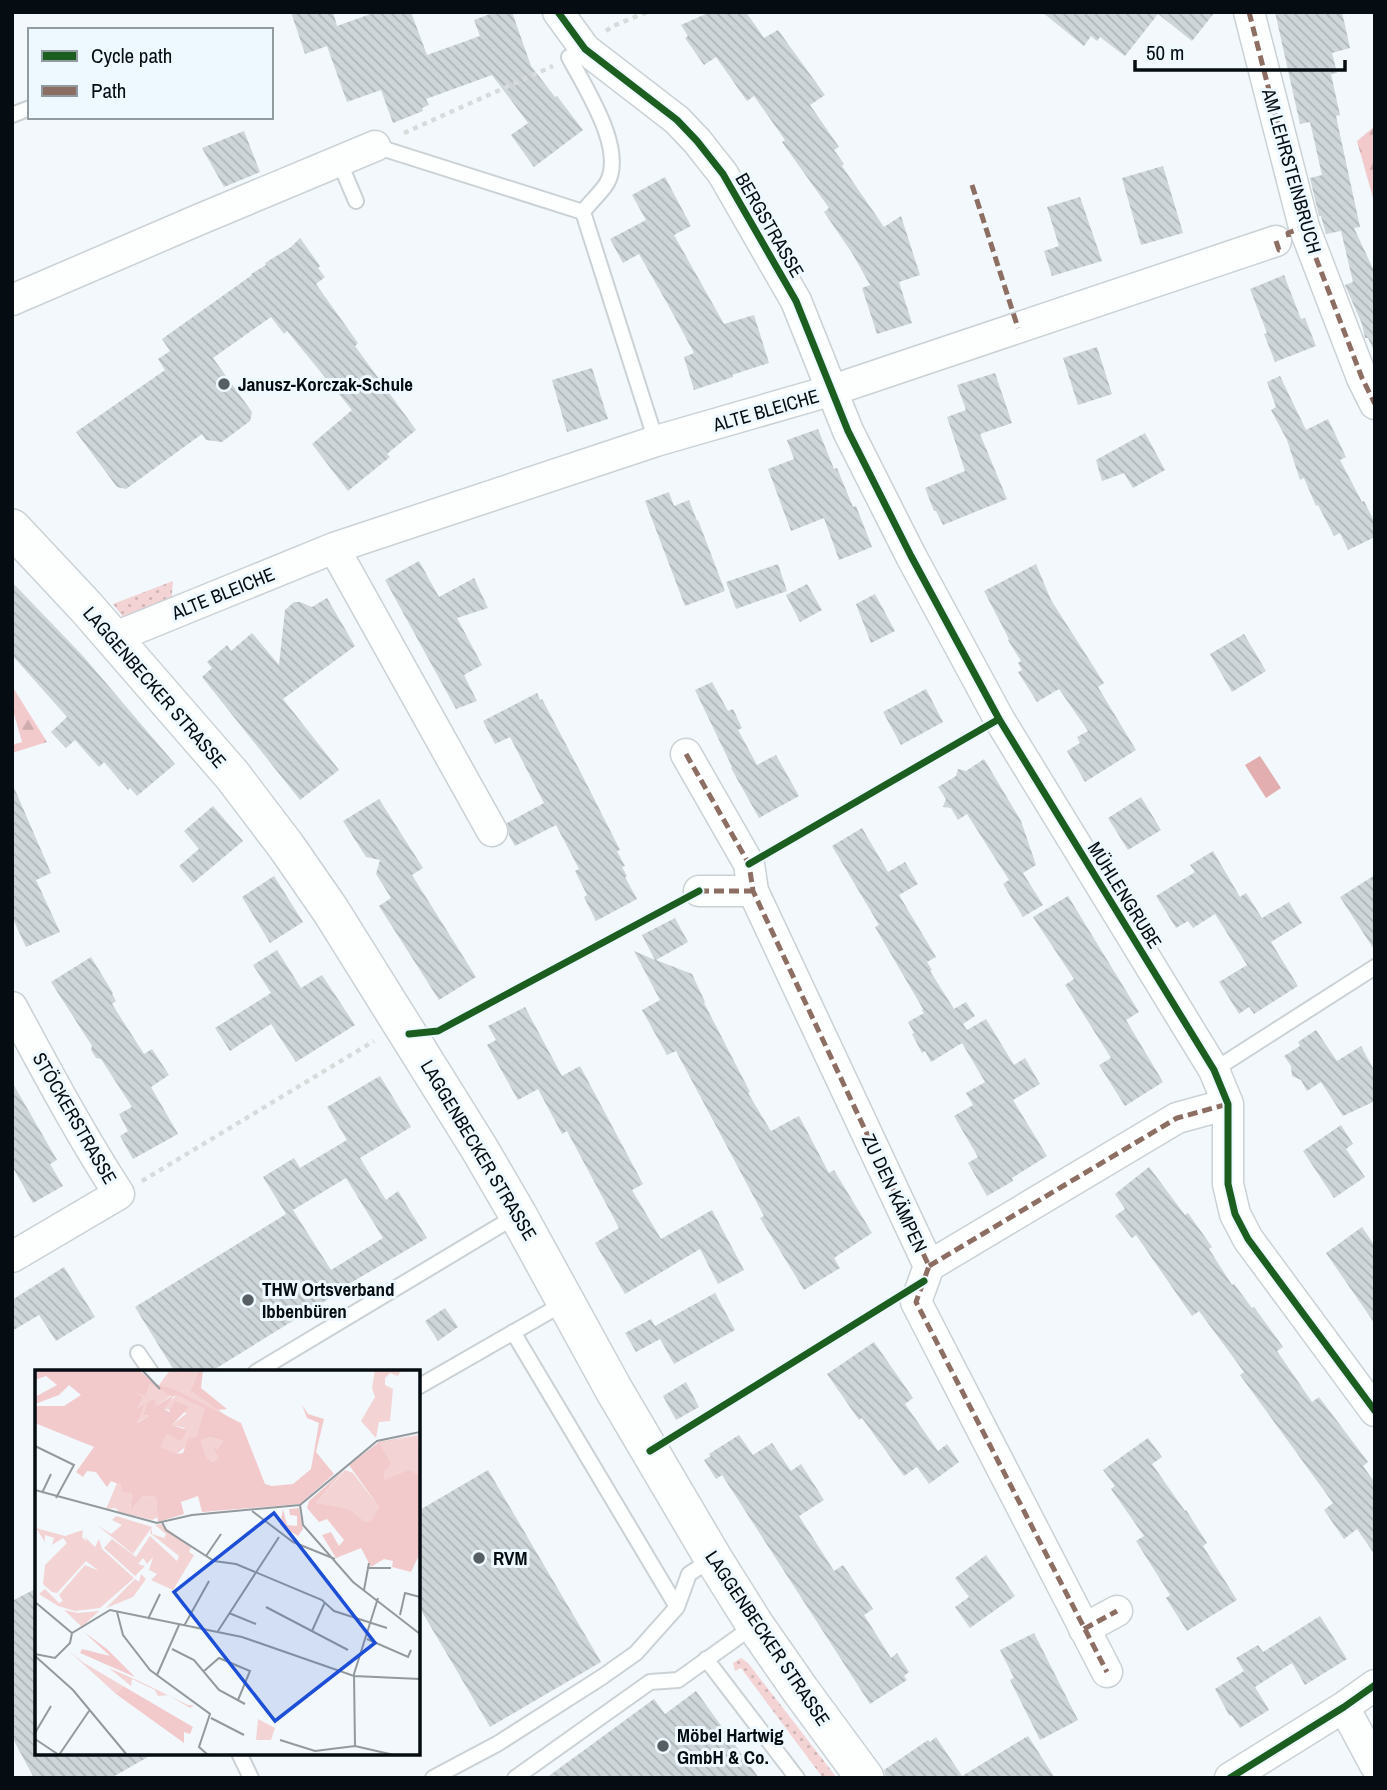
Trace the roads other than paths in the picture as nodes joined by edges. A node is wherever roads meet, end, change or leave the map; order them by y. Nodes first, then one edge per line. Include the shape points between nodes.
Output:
1 (558, 12) edge
2 (1249, 12) edge
3 (577, 53) junction
4 (375, 146) joint
5 (339, 162) junction
6 (356, 201) dead end
7 (583, 212) junction
8 (1276, 241) dead end
9 (12, 300) edge
10 (833, 390) junction
11 (1375, 404) edge
12 (656, 441) junction
13 (12, 528) edge
14 (334, 548) junction
15 (113, 638) junction
16 (687, 754) dead end
17 (492, 831) dead end
18 (699, 891) dead end
19 (753, 891) junction
20 (1375, 967) edge
21 (12, 1007) edge
22 (1214, 1070) junction
23 (1228, 1104) junction
24 (518, 1215) junction
25 (12, 1258) edge
26 (929, 1266) junction
27 (566, 1302) junction
28 (513, 1332) junction
29 (138, 1353) dead end
30 (150, 1370) edge
31 (260, 1370) edge
32 (420, 1386) edge
33 (1375, 1411) edge
34 (713, 1558) junction
35 (677, 1607) junction
36 (1117, 1611) dead end
37 (755, 1625) junction
38 (1084, 1629) junction
39 (706, 1658) junction
40 (1107, 1672) dead end
41 (1375, 1685) edge
42 (1344, 1707) junction
43 (240, 1755) edge
44 (1375, 1765) edge
45 (251, 1778) edge
46 (433, 1778) edge
47 (515, 1778) edge
48 (797, 1778) edge
49 (866, 1778) edge
50 (1230, 1778) edge

1 - 3 street, BERGSTRASSE
2 - 11 street, AM LEHRSTEINBRUCH via 1304,227
3 - 7 lane via 610,138 613,165 607,183
3 - 10 street, BERGSTRASSE via 677,120 716,165 796,301
4 - 5 street
4 - 7 lane
5 - 6 lane
5 - 9 street
7 - 12 lane
8 - 10 street, ALTE BLEICHE
10 - 12 street, ALTE BLEICHE
10 - 22 street, MÜHLENGRUBE via 848,431 999,719
12 - 14 street, ALTE BLEICHE
13 - 15 street, LAGGENBECKER STRASSE
14 - 15 street, ALTE BLEICHE
14 - 17 street
15 - 24 street, LAGGENBECKER STRASSE via 232,775 286,846 409,1034
16 - 19 street, ZU DEN KÄMPEN via 749,864
18 - 19 street
19 - 26 street, ZU DEN KÄMPEN
20 - 22 lane
21 - 25 street, STÖCKERSTRASSE via 119,1194
22 - 23 street, MÜHLENGRUBE
23 - 26 street via 1177,1118
23 - 33 street, MÜHLENGRUBE via 1228,1184 1235,1214
24 - 27 street, LAGGENBECKER STRASSE
24 - 31 lane
26 - 38 street, ZU DEN KÄMPEN via 916,1302
27 - 28 lane
27 - 34 street, LAGGENBECKER STRASSE
28 - 32 lane
28 - 35 lane
29 - 30 lane
34 - 35 lane via 689,1574
34 - 37 street, LAGGENBECKER STRASSE
35 - 46 lane via 636,1653 497,1744
36 - 38 street
37 - 39 lane
37 - 49 street, LAGGENBECKER STRASSE
38 - 40 street, ZU DEN KÄMPEN
39 - 47 lane via 678,1680 650,1682
39 - 48 lane
41 - 42 street
42 - 44 street
42 - 50 street
43 - 45 lane

